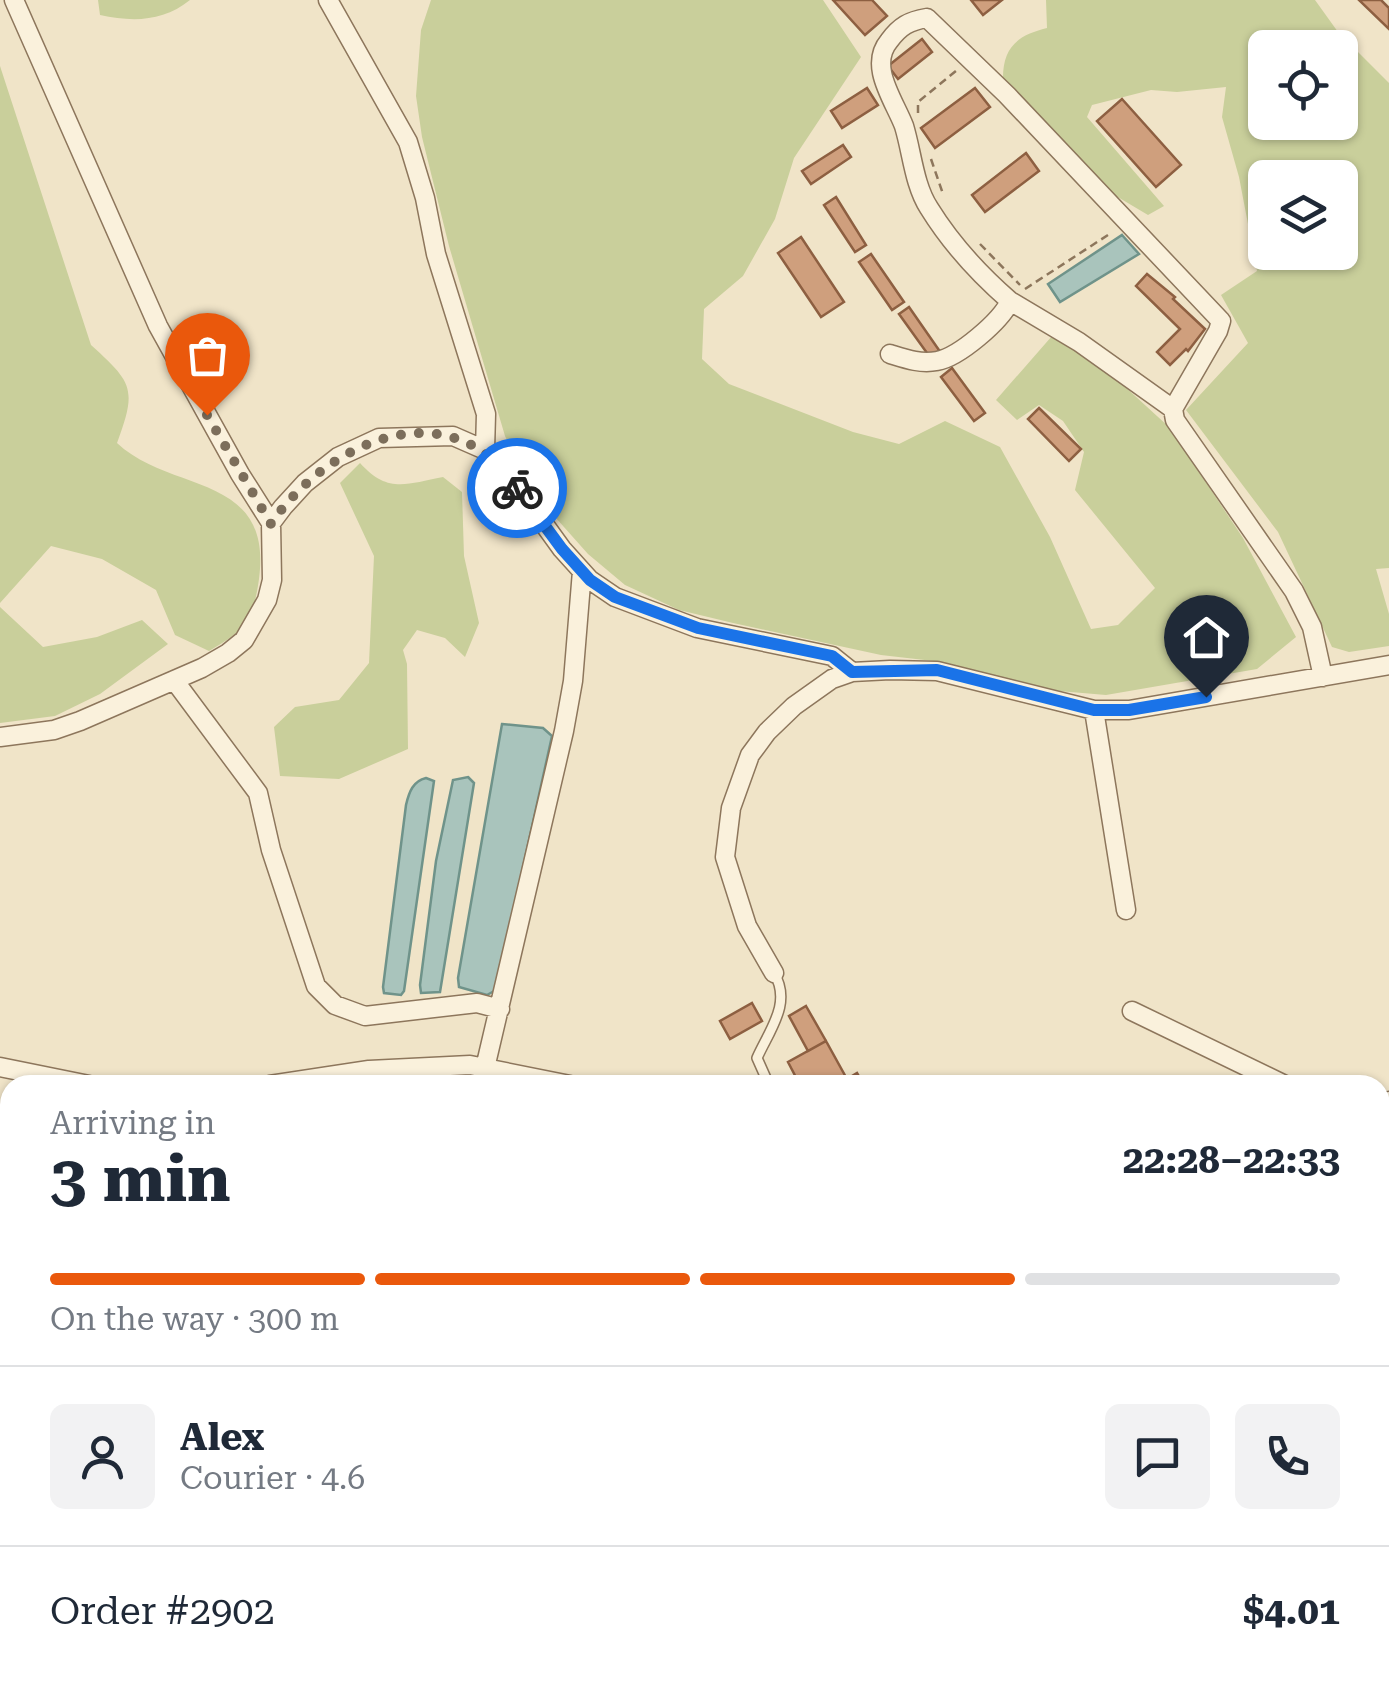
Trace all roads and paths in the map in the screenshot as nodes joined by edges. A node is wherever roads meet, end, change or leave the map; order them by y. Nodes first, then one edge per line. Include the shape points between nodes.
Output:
1 (14, 0) edge
2 (328, 0) edge
3 (969, 74) dead end
4 (918, 114) dead end
5 (930, 154) dead end
6 (944, 199) dead end
7 (1128, 221) junction
8 (975, 240) dead end
9 (1010, 301) junction
10 (890, 354) dead end
11 (1172, 410) junction
12 (485, 450) junction
13 (271, 524) junction
14 (582, 570) junction
15 (1389, 665) edge
16 (852, 672) junction
17 (1323, 677) junction
18 (174, 680) junction
19 (1094, 710) junction
20 (0, 737) edge
21 (1126, 910) dead end
22 (774, 973) joint
23 (500, 1008) junction
24 (1132, 1011) dead end
25 (0, 1067) edge
26 (486, 1068) junction
27 (40, 1075) edge
28 (336, 1075) edge
29 (521, 1075) edge
30 (765, 1075) edge
31 (1263, 1075) edge

1 - 13 street via 150,312
2 - 12 street via 408,142 486,414
3 - 4 path via 956,70 918,102
5 - 6 path
7 - 8 path via 1025,290
7 - 9 street via 927,18 910,21 882,50 881,72 926,204 966,258
7 - 11 street via 1221,321
9 - 10 street via 992,326 942,361
9 - 11 street
11 - 17 street via 1294,591 1312,627
12 - 13 street via 454,436 378,438 316,474
12 - 14 street
13 - 18 street via 272,580 257,622 228,652
14 - 16 street via 615,597 664,616 832,656
14 - 23 street via 564,732
15 - 17 street
16 - 19 street via 937,670
16 - 22 street via 794,706 767,732 750,755 731,808 725,857 747,926
17 - 19 street
18 - 20 street via 54,730
18 - 23 street via 258,793 308,967 325,998 365,1016 477,1002
19 - 21 street
22 - 30 lane via 782,1005 757,1058
23 - 26 street
24 - 31 street
25 - 27 street
26 - 28 street
26 - 29 street

